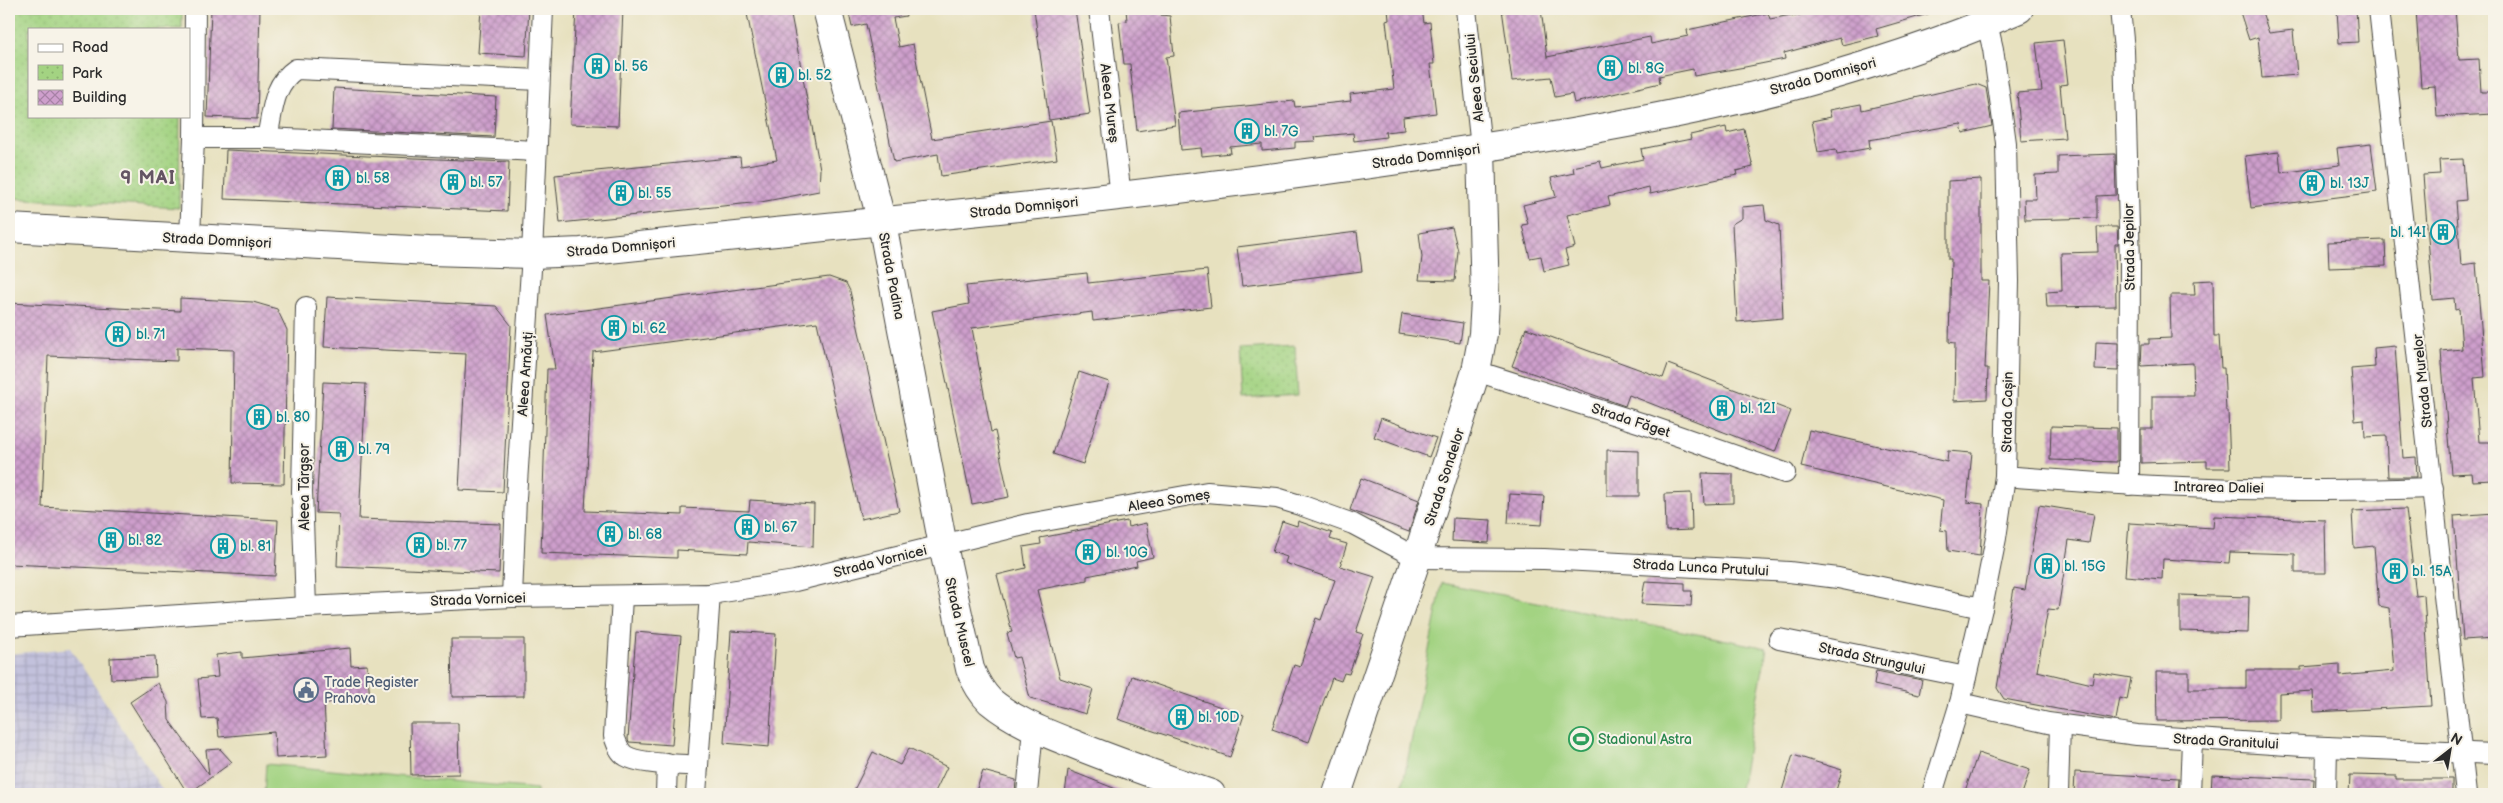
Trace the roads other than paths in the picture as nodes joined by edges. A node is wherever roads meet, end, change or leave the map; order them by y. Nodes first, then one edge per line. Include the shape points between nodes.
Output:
1 (195, 9) edge
2 (544, 9) edge
3 (827, 9) edge
4 (1099, 9) edge
5 (1466, 9) edge
6 (2019, 9) edge
7 (2120, 9) edge
8 (2379, 9) edge
9 (1985, 16) edge
10 (539, 80) junction
11 (194, 138) junction
12 (267, 138) junction
13 (1481, 148) junction
14 (536, 151) junction
15 (1121, 197) junction
16 (882, 223) junction
17 (9, 228) edge
18 (190, 238) junction
19 (532, 254) junction
20 (306, 307) dead end
21 (1476, 371) junction
22 (1785, 473) dead end
23 (2005, 476) junction
24 (2129, 485) junction
25 (2433, 488) junction
26 (943, 546) junction
27 (1417, 558) junction
28 (710, 594) junction
29 (512, 597) junction
30 (622, 597) junction
31 (306, 607) junction
32 (1982, 608) junction
33 (9, 626) edge
34 (1779, 639) dead end
35 (1966, 677) junction
36 (1960, 703) junction
37 (2060, 725) junction
38 (1033, 728) junction
39 (2192, 740) junction
40 (2327, 747) junction
41 (2463, 753) junction
42 (2494, 754) edge
43 (667, 763) junction
44 (698, 766) junction
45 (666, 794) edge
46 (696, 794) edge
47 (1027, 794) edge
48 (1211, 794) edge
49 (1337, 794) edge
50 (1932, 794) edge
51 (2058, 794) edge
52 (2190, 794) edge
53 (2326, 794) edge
54 (2466, 794) edge

1 - 11 street
2 - 10 street, Aleea Arnăuți
3 - 16 street, Strada Padina
4 - 15 street, Aleea Mureș
5 - 13 street, Aleea Seciului
6 - 9 street, Strada Domnișori
7 - 24 street, Strada Jepilor via 2130,264
8 - 25 street, Strada Murelor
9 - 13 street, Strada Domnișori via 1904,54 1796,84 1646,118
9 - 23 street, Strada Cașin via 2006,143 2010,281
10 - 12 street via 296,69 284,77 278,88
10 - 14 street, Aleea Arnăuți
11 - 12 street
11 - 18 street
12 - 14 street
13 - 15 street, Strada Domnișori
13 - 21 street, Strada Sondelor via 1485,300
14 - 19 street, Aleea Arnăuți
15 - 16 street, Strada Domnișori
16 - 19 street, Strada Domnișori
16 - 26 street, Strada Padina
17 - 18 street, Strada Domnișori
18 - 19 street, Strada Domnișori
19 - 29 street, Aleea Arnăuți
20 - 31 street, Aleea Târgșor via 302,491
21 - 22 street, Strada Făget
21 - 27 street, Strada Sondelor
23 - 24 street, Intrarea Daliei
23 - 32 street, Strada Cașin
24 - 25 street, Intrarea Daliei via 2342,490
25 - 41 street, Strada Murelor
26 - 27 street, Aleea Someș via 1028,524 1207,492 1277,498 1303,506 1353,524
26 - 28 street, Strada Vornicei via 795,581
26 - 38 street, Strada Muscel via 976,684 1002,710
27 - 32 street, Strada Lunca Prutului via 1544,560 1789,572 1838,578
27 - 49 street, Strada Sondelor
28 - 30 street, Strada Vornicei
28 - 44 street
29 - 30 street, Strada Vornicei
29 - 31 street, Strada Vornicei
30 - 43 street via 614,736 618,749 625,756
31 - 33 street, Strada Vornicei
32 - 35 street, Strada Cașin
34 - 35 street, Strada Strungului
35 - 36 street, Strada Cașin
36 - 37 street, Strada Granitului
36 - 50 street, Strada Cașin
37 - 39 street, Strada Granitului
37 - 51 street
38 - 47 street
38 - 48 street, Strada Muscel
39 - 40 street, Strada Granitului
39 - 52 street
40 - 41 street, Strada Granitului
40 - 53 street
41 - 42 street, Strada Granitului
41 - 54 street, Strada Murelor
43 - 44 street
43 - 45 street
44 - 46 street

